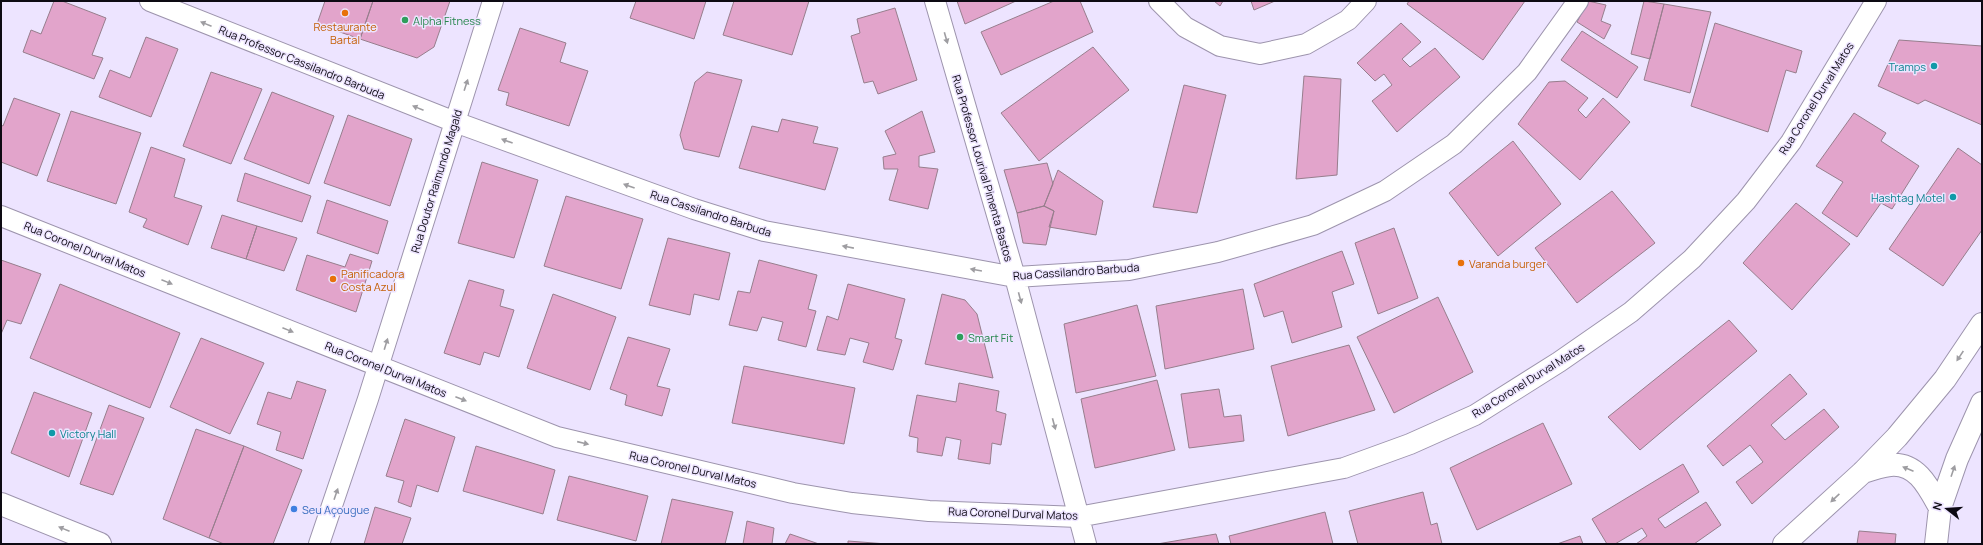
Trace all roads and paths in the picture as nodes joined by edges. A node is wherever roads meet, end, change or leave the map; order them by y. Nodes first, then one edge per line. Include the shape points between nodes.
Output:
1 (150, 1) edge
2 (493, 1) edge
3 (935, 1) edge
4 (1159, 1) edge
5 (1366, 1) edge
6 (1578, 1) edge
7 (1876, 1) edge
8 (454, 122) junction
9 (1, 216) edge
10 (1015, 277) junction
11 (1982, 324) edge
12 (379, 367) junction
13 (1982, 403) edge
14 (1863, 472) junction
15 (1, 504) edge
16 (1940, 508) junction
17 (1078, 517) junction
18 (100, 544) edge
19 (319, 544) edge
20 (1086, 544) edge
21 (1784, 544) edge
22 (1936, 544) edge

8 -> 1 street, Rua Professor Cassilandro Barbuda
8 -> 2 street, Rua Doutor Raimundo Magald
3 -> 10 street, Rua Professor Lourival Pimenta Bastos
4 - 5 street via 1185,27 1220,46 1260,54 1306,44 1348,20
6 - 10 street, Rua Cassilandro Barbuda via 1527,72 1488,111 1454,144 1385,191 1313,225 1218,252 1129,270
7 - 17 street, Rua Coronel Durval Matos via 1791,142 1746,201 1687,264 1631,312 1559,362 1475,415 1410,444 1344,468
10 -> 8 street, Rua Cassilandro Barbuda via 764,231 694,210
12 -> 8 street, Rua Doutor Raimundo Magald
9 -> 12 street, Rua Coronel Durval Matos
10 -> 17 street, Rua Professor Lourival Pimenta Bastos
11 -> 14 street via 1945,379
12 -> 17 street, Rua Coronel Durval Matos via 557,437 793,493 852,503 929,511
19 -> 12 street, Rua Doutor Raimundo Magald
16 -> 13 street via 1957,459
16 -> 14 street via 1925,481 1908,467 1891,464
14 -> 21 street
18 -> 15 street
16 - 22 street
17 - 20 street, Rua Professor Lourival Pimenta Bastos

